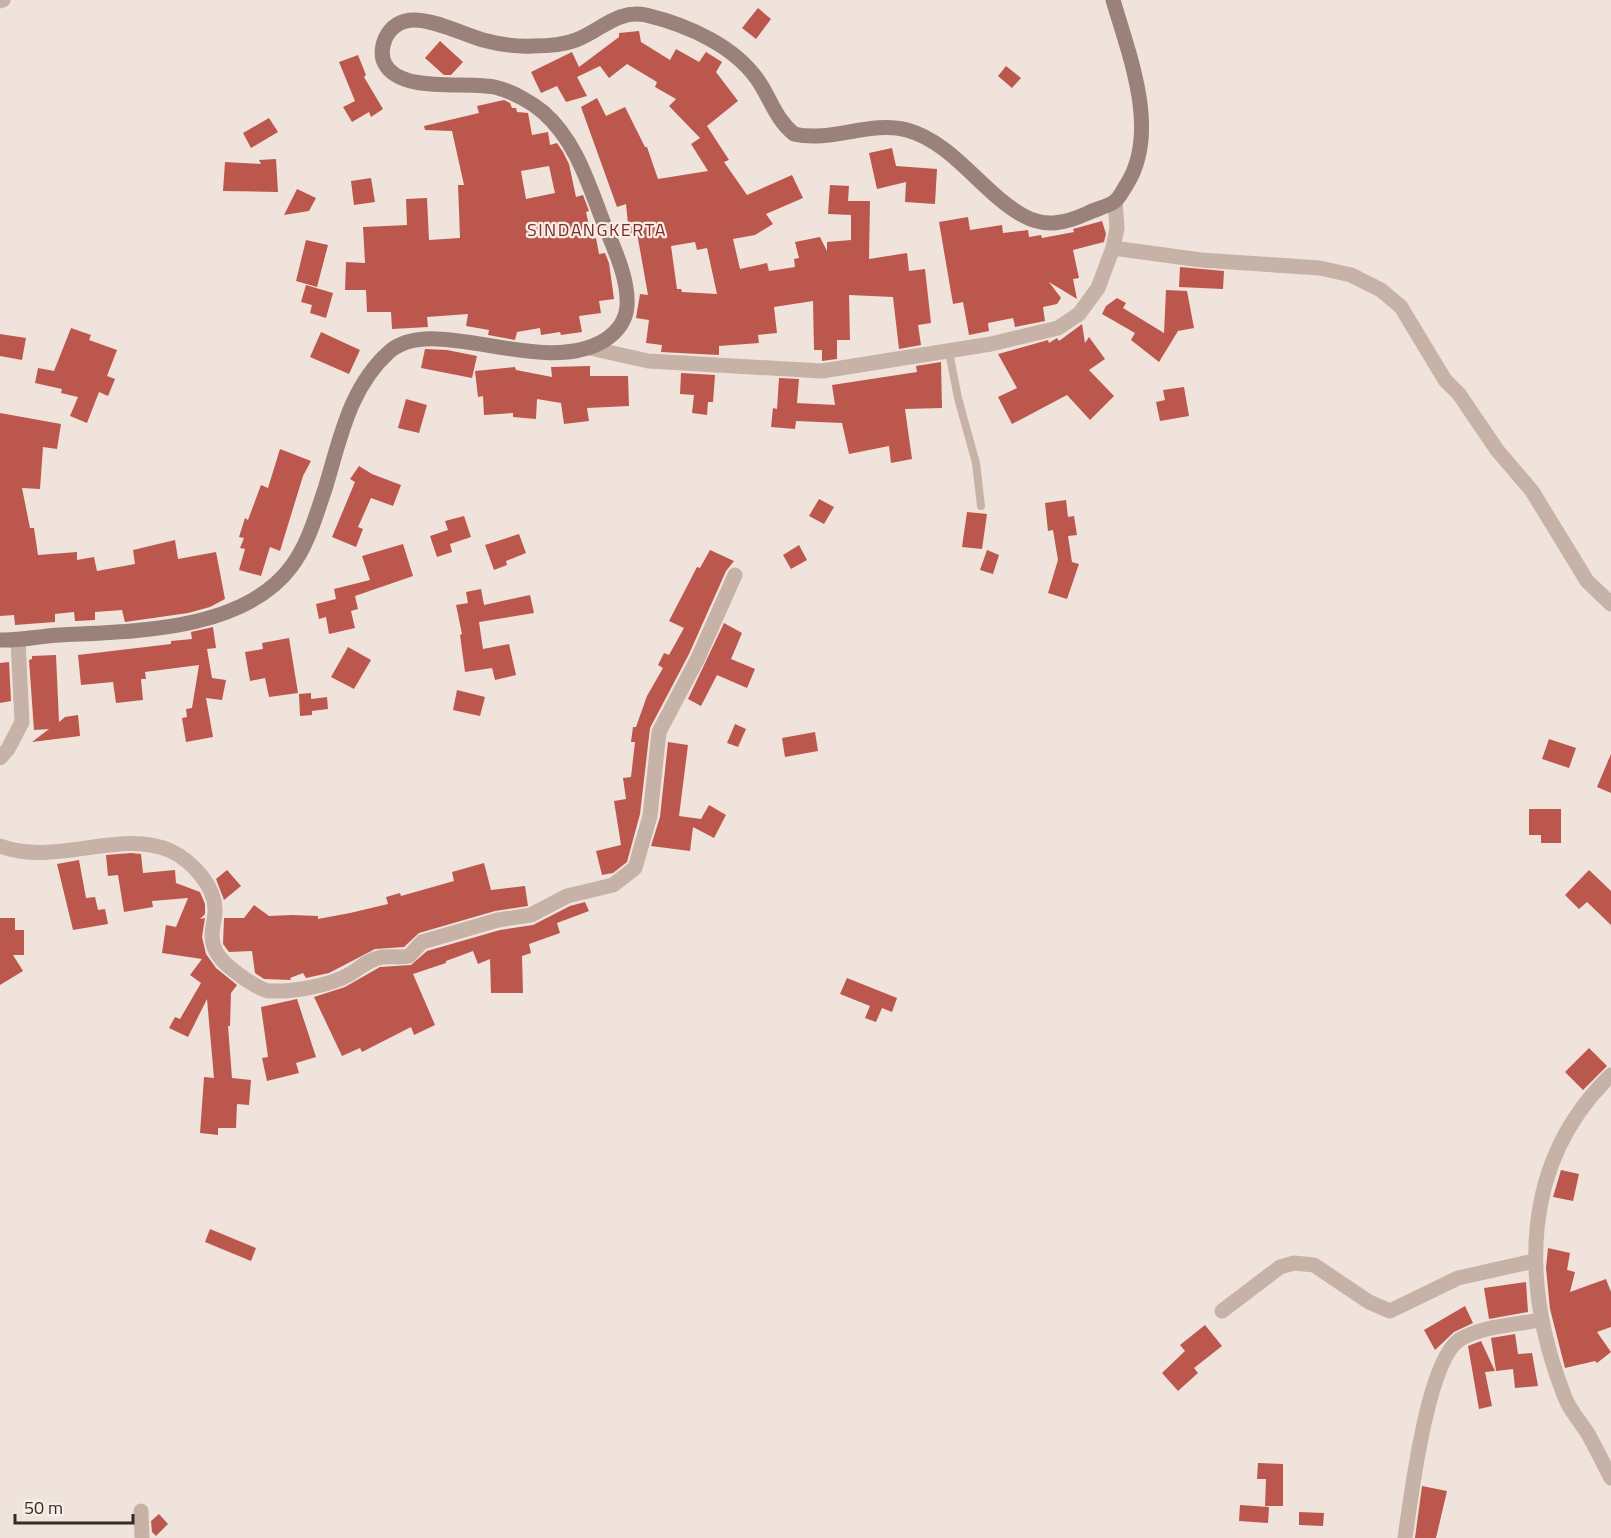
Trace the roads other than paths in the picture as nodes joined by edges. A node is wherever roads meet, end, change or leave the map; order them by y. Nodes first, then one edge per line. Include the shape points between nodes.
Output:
1 (1113, 0) edge
2 (1116, 201) junction
3 (1113, 248) junction
4 (590, 348) junction
5 (949, 352) junction
6 (981, 506) dead end
7 (735, 575) dead end
8 (1611, 604) edge
9 (0, 640) edge
10 (18, 640) junction
11 (0, 758) edge
12 (0, 846) edge
13 (1611, 1075) edge
14 (1534, 1261) junction
15 (1221, 1311) dead end
16 (1540, 1320) junction
17 (1611, 1478) edge
18 (141, 1511) dead end
19 (142, 1538) edge
20 (1405, 1538) edge

1 - 2 main road via 1142,120 1138,163
2 - 3 street
2 - 4 main road via 1063,222 1041,223 1011,209 949,155 907,130 876,128 794,134 784,125 747,66 733,54 705,37 647,15 623,15 572,42 531,47 479,39 434,20 399,21 386,37 382,52 391,72 427,85 501,88 540,110 570,145 592,192 627,298 627,312 616,331
3 - 5 street via 1098,288 1079,314 1058,328
3 - 8 street via 1202,260 1320,268 1351,275 1381,290 1401,307 1445,380 1532,491 1587,581
4 - 5 street via 648,361 822,371
4 - 10 main road via 546,354 434,340 398,344 375,367 344,421 308,537 292,567 276,584 257,598 190,622
5 - 6 lane via 957,398 976,463
7 - 12 street via 659,732 650,816 635,868 613,885 567,896 531,915 498,920 422,942 409,956 382,957 318,985 268,991 220,960 211,930 214,896 201,876 173,852 149,843 63,852 30,852
9 - 10 main road
10 - 11 street via 22,722
13 - 14 street via 1576,1115 1552,1160 1538,1215
14 - 15 street via 1458,1278 1390,1311 1369,1302 1314,1265 1294,1263 1280,1267
14 - 16 street
16 - 17 street via 1564,1397
16 - 20 street via 1474,1334 1450,1348 1426,1416
18 - 19 street

